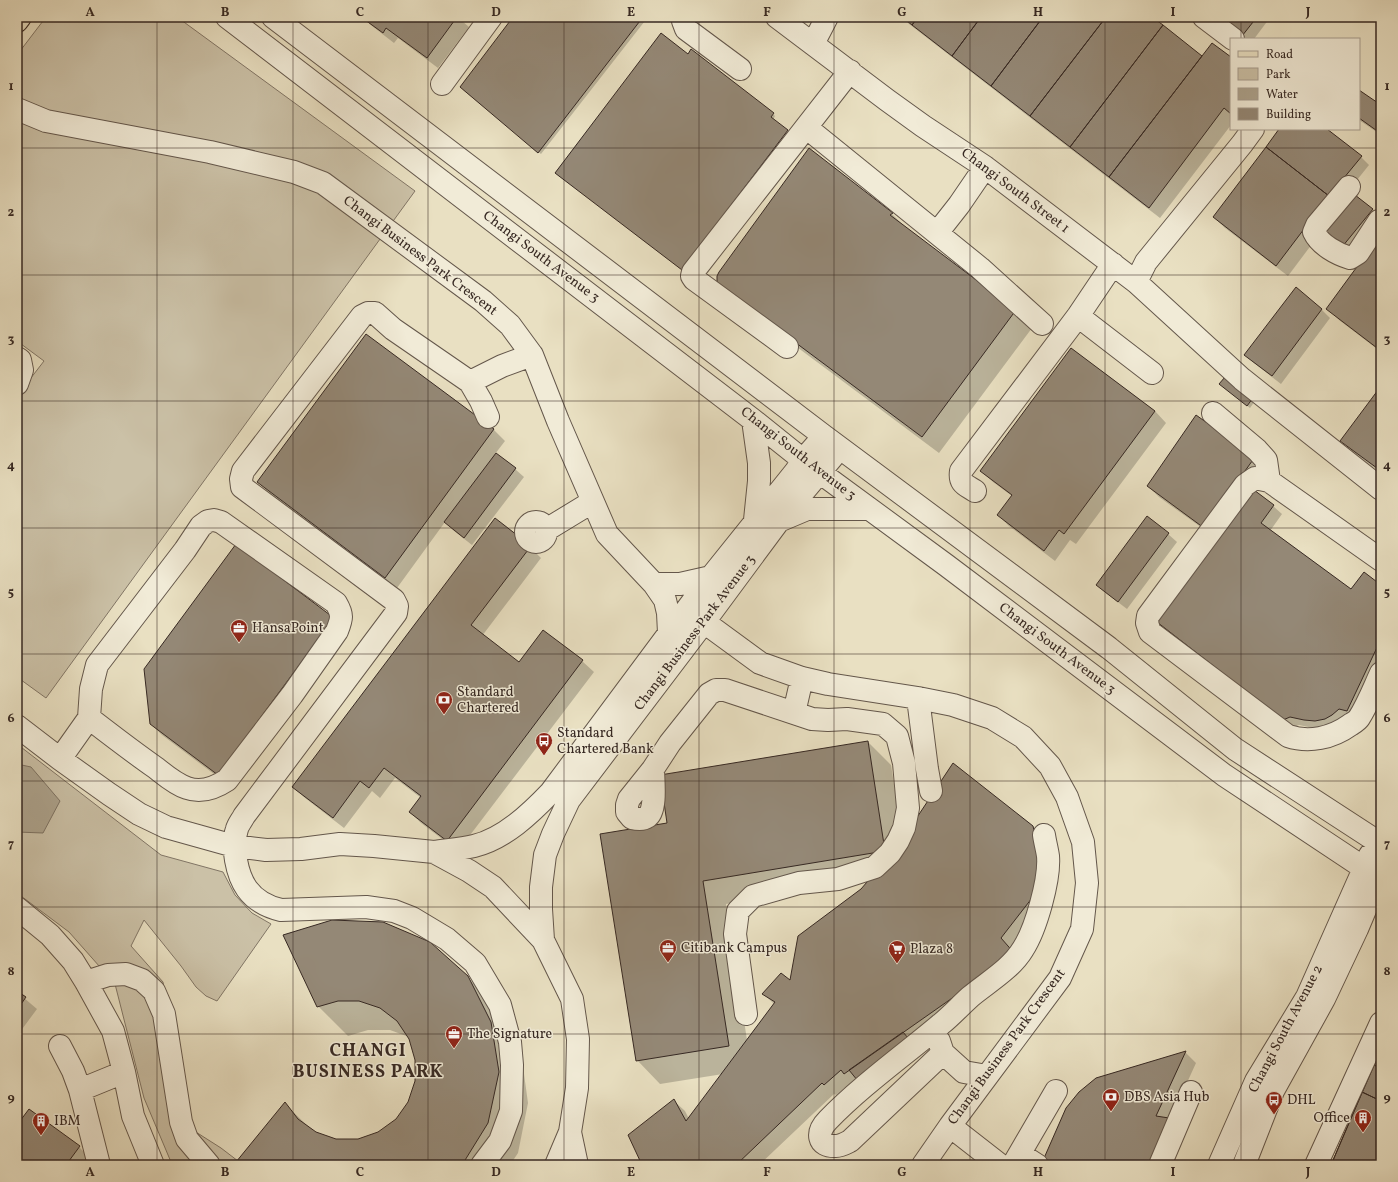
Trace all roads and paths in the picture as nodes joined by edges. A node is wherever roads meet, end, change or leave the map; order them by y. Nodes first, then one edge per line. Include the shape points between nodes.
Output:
1 (20, 17) edge
2 (227, 17) edge
3 (273, 17) edge
4 (491, 17) edge
5 (684, 17) edge
6 (777, 17) edge
7 (827, 17) edge
8 (1204, 17) edge
9 (17, 21) edge
10 (1232, 38) edge
11 (813, 44) junction
12 (740, 69) dead end
13 (850, 71) junction
14 (442, 84) dead end
15 (17, 101) edge
16 (17, 109) edge
17 (38, 117) junction
18 (807, 128) junction
19 (1251, 130) edge
20 (985, 167) junction
21 (1350, 187) dead end
22 (1381, 221) edge
23 (937, 232) junction
24 (1113, 264) junction
25 (1136, 282) junction
26 (1078, 316) junction
27 (1042, 324) dead end
28 (787, 347) dead end
29 (532, 355) junction
30 (17, 358) edge
31 (1152, 373) dead end
32 (470, 382) junction
33 (17, 384) edge
34 (1213, 413) dead end
35 (488, 417) dead end
36 (753, 420) junction
37 (832, 442) junction
38 (811, 466) junction
39 (1269, 481) junction
40 (1381, 489) edge
41 (975, 491) dead end
42 (592, 502) junction
43 (869, 509) junction
44 (755, 520) junction
45 (778, 522) junction
46 (546, 530) dead end
47 (1381, 560) edge
48 (711, 577) junction
49 (654, 584) junction
50 (704, 622) junction
51 (669, 633) junction
52 (1381, 673) edge
53 (802, 678) junction
54 (918, 698) junction
55 (794, 713) junction
56 (89, 718) junction
57 (17, 726) edge
58 (60, 759) junction
59 (653, 768) dead end
60 (931, 791) dead end
61 (1044, 835) dead end
62 (1379, 837) edge
63 (234, 846) junction
64 (434, 852) junction
65 (1375, 872) edge
66 (17, 908) edge
67 (1381, 918) edge
68 (1357, 930) junction
69 (543, 940) junction
70 (86, 982) junction
71 (746, 1014) dead end
72 (1381, 1023) edge
73 (942, 1024) junction
74 (60, 1046) dead end
75 (943, 1054) junction
76 (124, 1072) junction
77 (987, 1076) junction
78 (80, 1090) junction
79 (1056, 1091) dead end
80 (1191, 1092) dead end
81 (950, 1126) junction
82 (570, 1132) junction
83 (1023, 1161) edge
84 (99, 1165) edge
85 (154, 1165) edge
86 (209, 1165) edge
87 (482, 1165) edge
88 (556, 1165) edge
89 (577, 1165) edge
90 (923, 1165) edge
91 (1000, 1165) edge
92 (1160, 1165) edge
93 (1219, 1165) edge
94 (1244, 1165) edge
95 (1316, 1165) edge

1 - 9 main road
2 - 36 street, Changi South Avenue 3
3 - 37 street, Changi South Avenue 3
4 - 14 street
5 - 12 street via 686,29
6 - 11 street, Changi South Street 1
7 - 11 street
8 - 10 street
11 - 13 street, Changi South Street 1
13 - 18 street
13 - 20 street, Changi South Street 1 via 923,126
15 - 17 street, Changi Business Park Crescent
16 - 17 street, Changi Business Park Crescent
17 - 29 street, Changi Business Park Crescent via 46,121 281,168 323,183 483,301 510,325
18 - 23 street
18 - 28 street via 692,276
19 - 25 street via 1146,262
20 - 23 street
20 - 24 street, Changi South Street 1
21 - 22 street via 1317,225 1314,232 1318,240 1350,258 1358,253
23 - 27 street
24 - 25 street, Changi South Street 1
24 - 26 street
25 - 40 street, Changi South Street 1 via 1242,378
26 - 31 street
26 - 41 street via 961,472 962,482
29 - 32 street
29 - 42 street, Changi Business Park Crescent
30 - 33 street via 22,370
32 - 35 street
32 - 63 street via 393,329 375,313 368,313 362,316 243,471 242,487 394,600 397,606 396,613 244,816 236,829
34 - 39 street via 1258,450 1266,460
36 - 38 street, Changi South Avenue 3
36 - 44 street via 759,462
37 - 38 street, Changi Business Park Avenue 3
37 - 62 street, Changi South Avenue 3 via 1109,648 1235,749
38 - 43 street, Changi South Avenue 3
38 - 44 street, Changi Business Park Avenue 3 via 796,471
38 - 45 street, Changi Business Park Avenue 3
39 - 47 street
39 - 52 street via 1255,478 1245,485 1148,616 1150,632 1288,736 1299,739 1330,736 1358,719
42 - 46 street
42 - 49 street, Changi Business Park Crescent via 607,534
43 - 45 street via 807,509
43 - 65 street, Changi South Avenue 3 via 1224,775
44 - 48 street, Changi Business Park Avenue 3
45 - 50 street, Changi Business Park Avenue 3
48 - 49 street via 680,584
48 - 51 street, Changi Business Park Avenue 3
49 - 51 street, Changi Business Park Crescent via 665,600
50 - 53 street, Changi Business Park Crescent via 760,663
50 - 69 street, Changi Business Park Avenue 3 via 568,800 545,855 541,887
51 - 64 street, Changi Business Park Avenue 3 via 552,792 527,816 502,834 475,846
53 - 54 street, Changi Business Park Crescent
53 - 55 street
54 - 60 street
54 - 77 street, Changi Business Park Crescent via 953,705 992,718 1024,737 1050,766 1068,797 1083,842 1088,883 1082,929 1060,978
55 - 59 street via 725,690 716,690 709,694
55 - 71 street via 812,719 847,719 883,724 897,736 904,763 908,808 898,841 875,867 838,879 799,883 753,896 738,911 735,934
56 - 56 street via 91,690 97,665 208,521 221,522 336,603 341,612 342,620 337,630 292,695 227,780 217,786 207,790 188,788 176,782
56 - 58 street
57 - 58 street
58 - 63 street via 139,814 166,827
61 - 73 street via 1048,877 1032,931 1023,949 1012,963
62 - 65 street, Changi South Avenue 2
63 - 64 street via 266,850 340,844
63 - 87 street via 237,868 247,889 270,907 280,910 366,906 394,911 412,918 447,939 475,963 500,1005 510,1042 512,1065 511,1111 500,1141
64 - 69 street via 493,887
65 - 68 street, Changi South Avenue 2
65 - 93 street, Changi South Avenue 2 via 1307,997 1256,1081
66 - 70 street via 50,935 73,961
67 - 68 street
68 - 94 street, Changi South Avenue 2 via 1324,999 1273,1091
69 - 82 street via 572,999 578,1039 577,1088
70 - 76 street via 113,1031
70 - 86 street via 108,975 126,974 142,980 154,991 164,1014 181,1122 187,1139
72 - 95 street
73 - 75 street via 938,1040
73 - 75 street via 851,1097 826,1122 820,1133 821,1141 836,1146 850,1141
74 - 78 street
75 - 77 street via 964,1072
76 - 78 street
76 - 85 street via 133,1116
77 - 81 street, Changi Business Park Crescent
78 - 84 street
79 - 83 street
80 - 92 street
81 - 90 street, Changi Business Park Crescent
81 - 91 street
82 - 88 street
82 - 89 street

